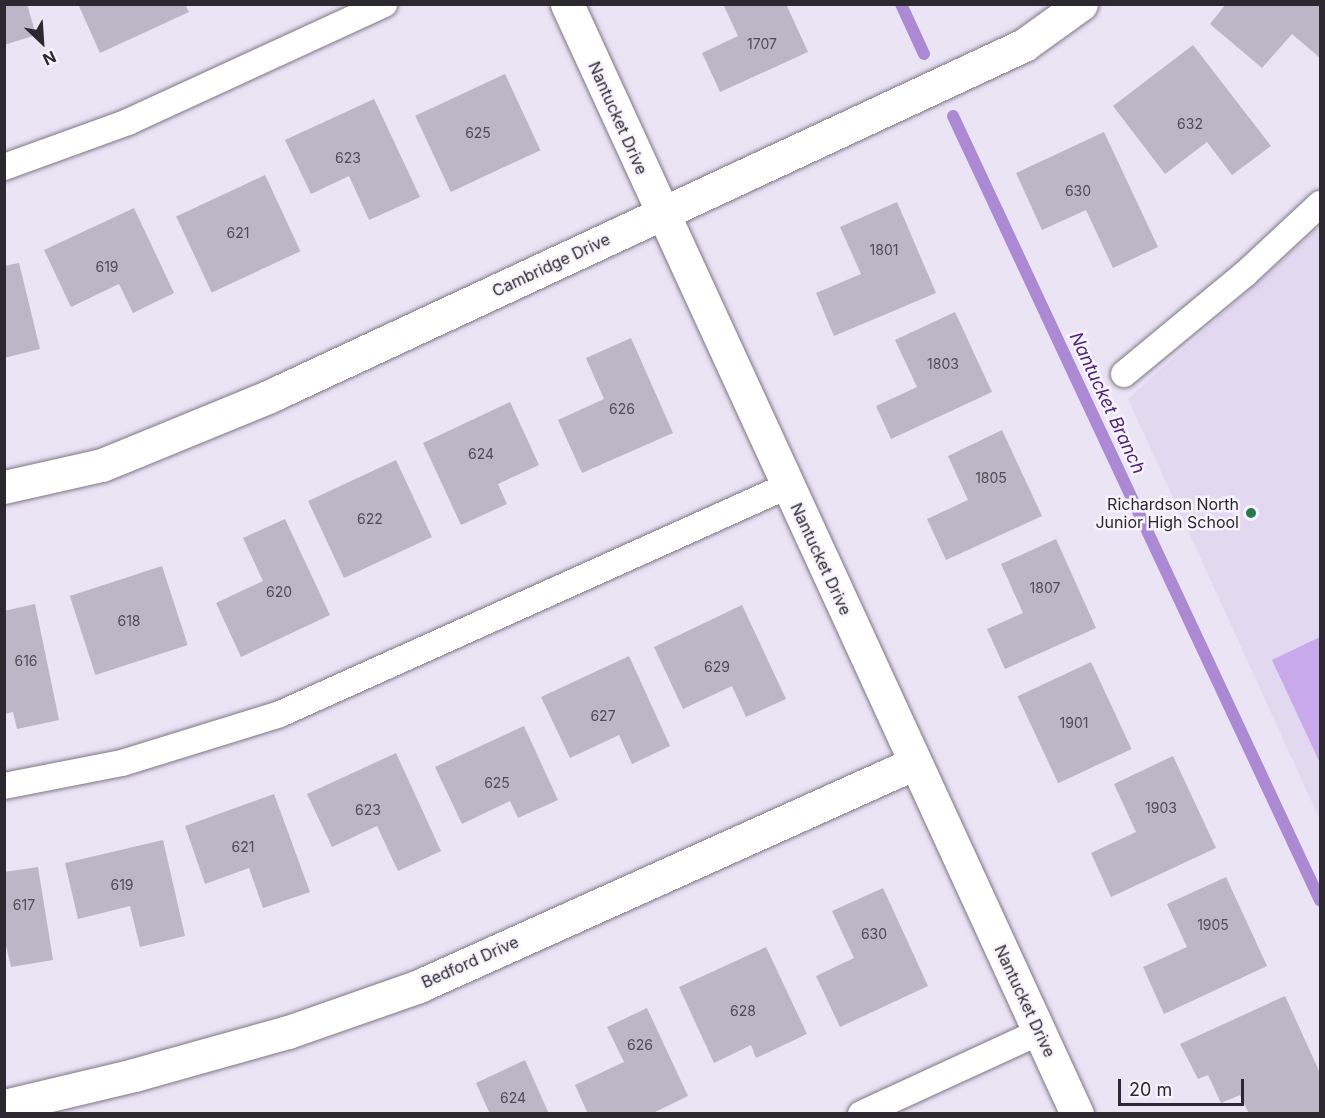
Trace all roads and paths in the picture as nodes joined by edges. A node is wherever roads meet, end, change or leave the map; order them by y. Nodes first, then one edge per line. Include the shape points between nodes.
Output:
1 (384, 4) edge
2 (567, 4) edge
3 (1081, 4) edge
4 (4, 166) edge
5 (1320, 204) edge
6 (661, 215) junction
7 (1124, 374) dead end
8 (787, 486) junction
9 (4, 487) edge
10 (915, 763) junction
11 (4, 786) edge
12 (1039, 1032) junction
13 (4, 1106) edge
14 (861, 1113) edge
15 (1077, 1113) edge

1 - 4 lane via 128,122
2 - 6 street, Nantucket Drive
3 - 6 street, Cambridge Drive via 1024,45
5 - 7 lane via 1245,274
6 - 8 street, Nantucket Drive
6 - 9 street, Cambridge Drive via 270,396 102,465
8 - 10 street, Nantucket Drive
8 - 11 lane via 280,714 122,763
10 - 12 street, Nantucket Drive
10 - 13 street, Bedford Drive via 418,986 288,1032
12 - 14 lane
12 - 15 street, Nantucket Drive

